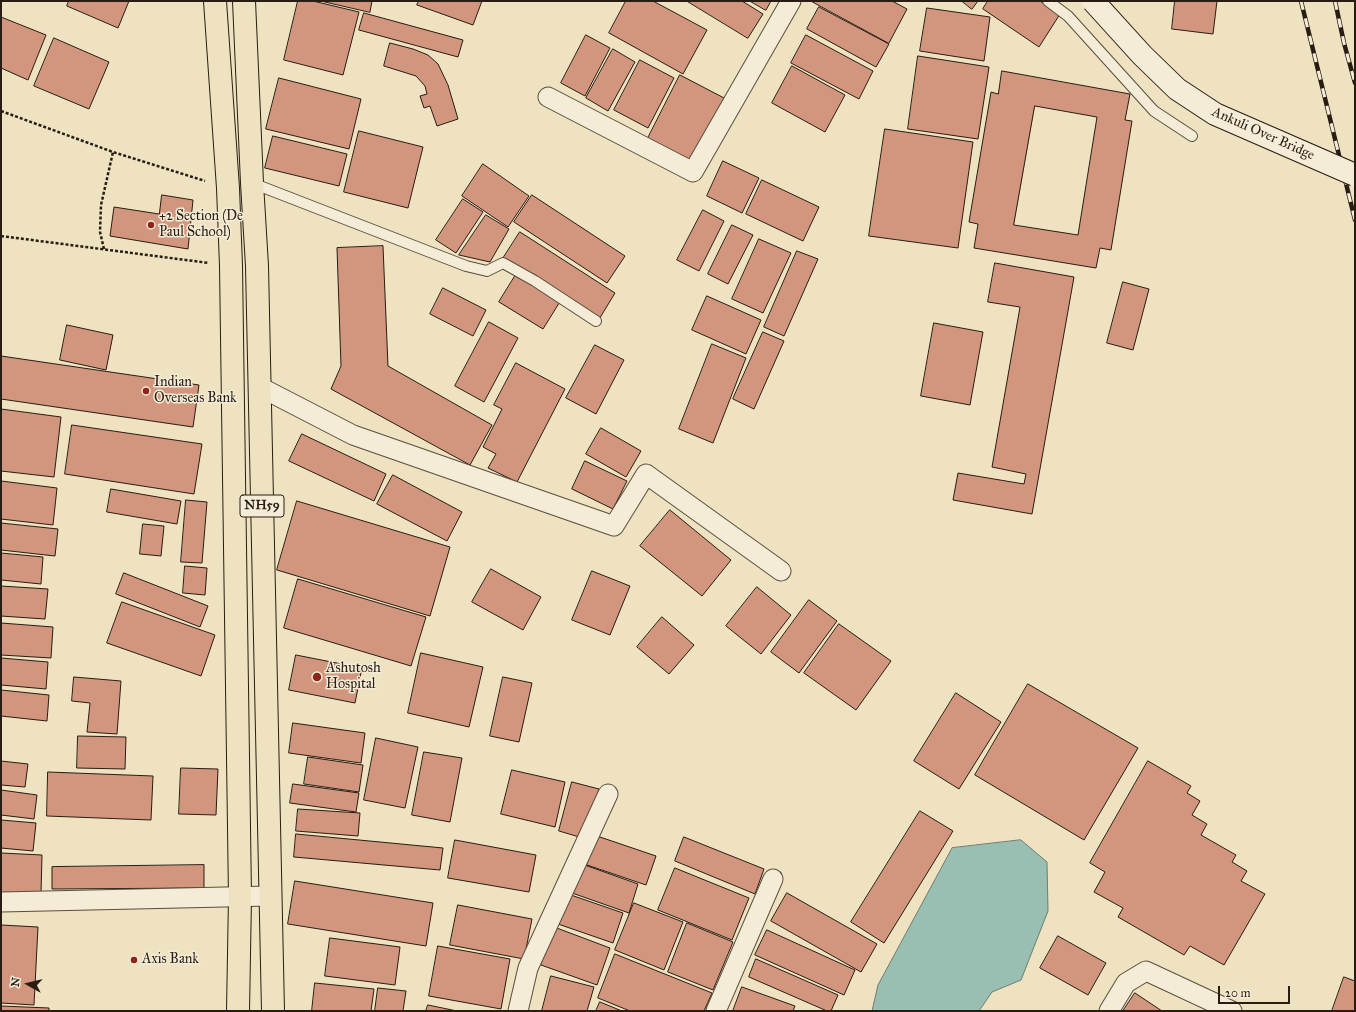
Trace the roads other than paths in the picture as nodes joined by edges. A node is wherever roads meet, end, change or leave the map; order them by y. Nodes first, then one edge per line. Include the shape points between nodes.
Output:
1 (215, 1) edge
2 (244, 1) edge
3 (791, 1) edge
4 (1048, 1) edge
5 (1092, 1) edge
6 (548, 97) dead end
7 (1192, 136) dead end
8 (1355, 175) edge
9 (252, 183) junction
10 (231, 266) junction
11 (257, 266) junction
12 (596, 321) dead end
13 (260, 387) junction
14 (781, 571) dead end
15 (608, 794) dead end
16 (773, 879) dead end
17 (270, 896) junction
18 (240, 897) junction
19 (1, 902) edge
20 (238, 1011) edge
21 (273, 1011) edge
22 (518, 1011) edge
23 (716, 1011) edge
24 (1109, 1011) edge
25 (1232, 1011) edge

1 - 10 highway
2 - 9 highway, NH59
3 - 6 street via 693,172
4 - 7 lane via 1068,16 1154,111
5 - 8 main road, Ankuli Over Bridge, bridge via 1177,89 1215,114
9 - 11 highway, NH59
9 - 12 lane via 466,266 486,271 503,263
10 - 11 highway
10 - 18 highway
11 - 13 highway, NH59
13 - 14 street via 353,435 614,526 646,474
13 - 17 highway, NH59
15 - 22 street via 528,968
16 - 23 street
17 - 18 street
17 - 21 highway, NH59
18 - 19 street
18 - 20 highway
24 - 25 street via 1126,983 1146,971

